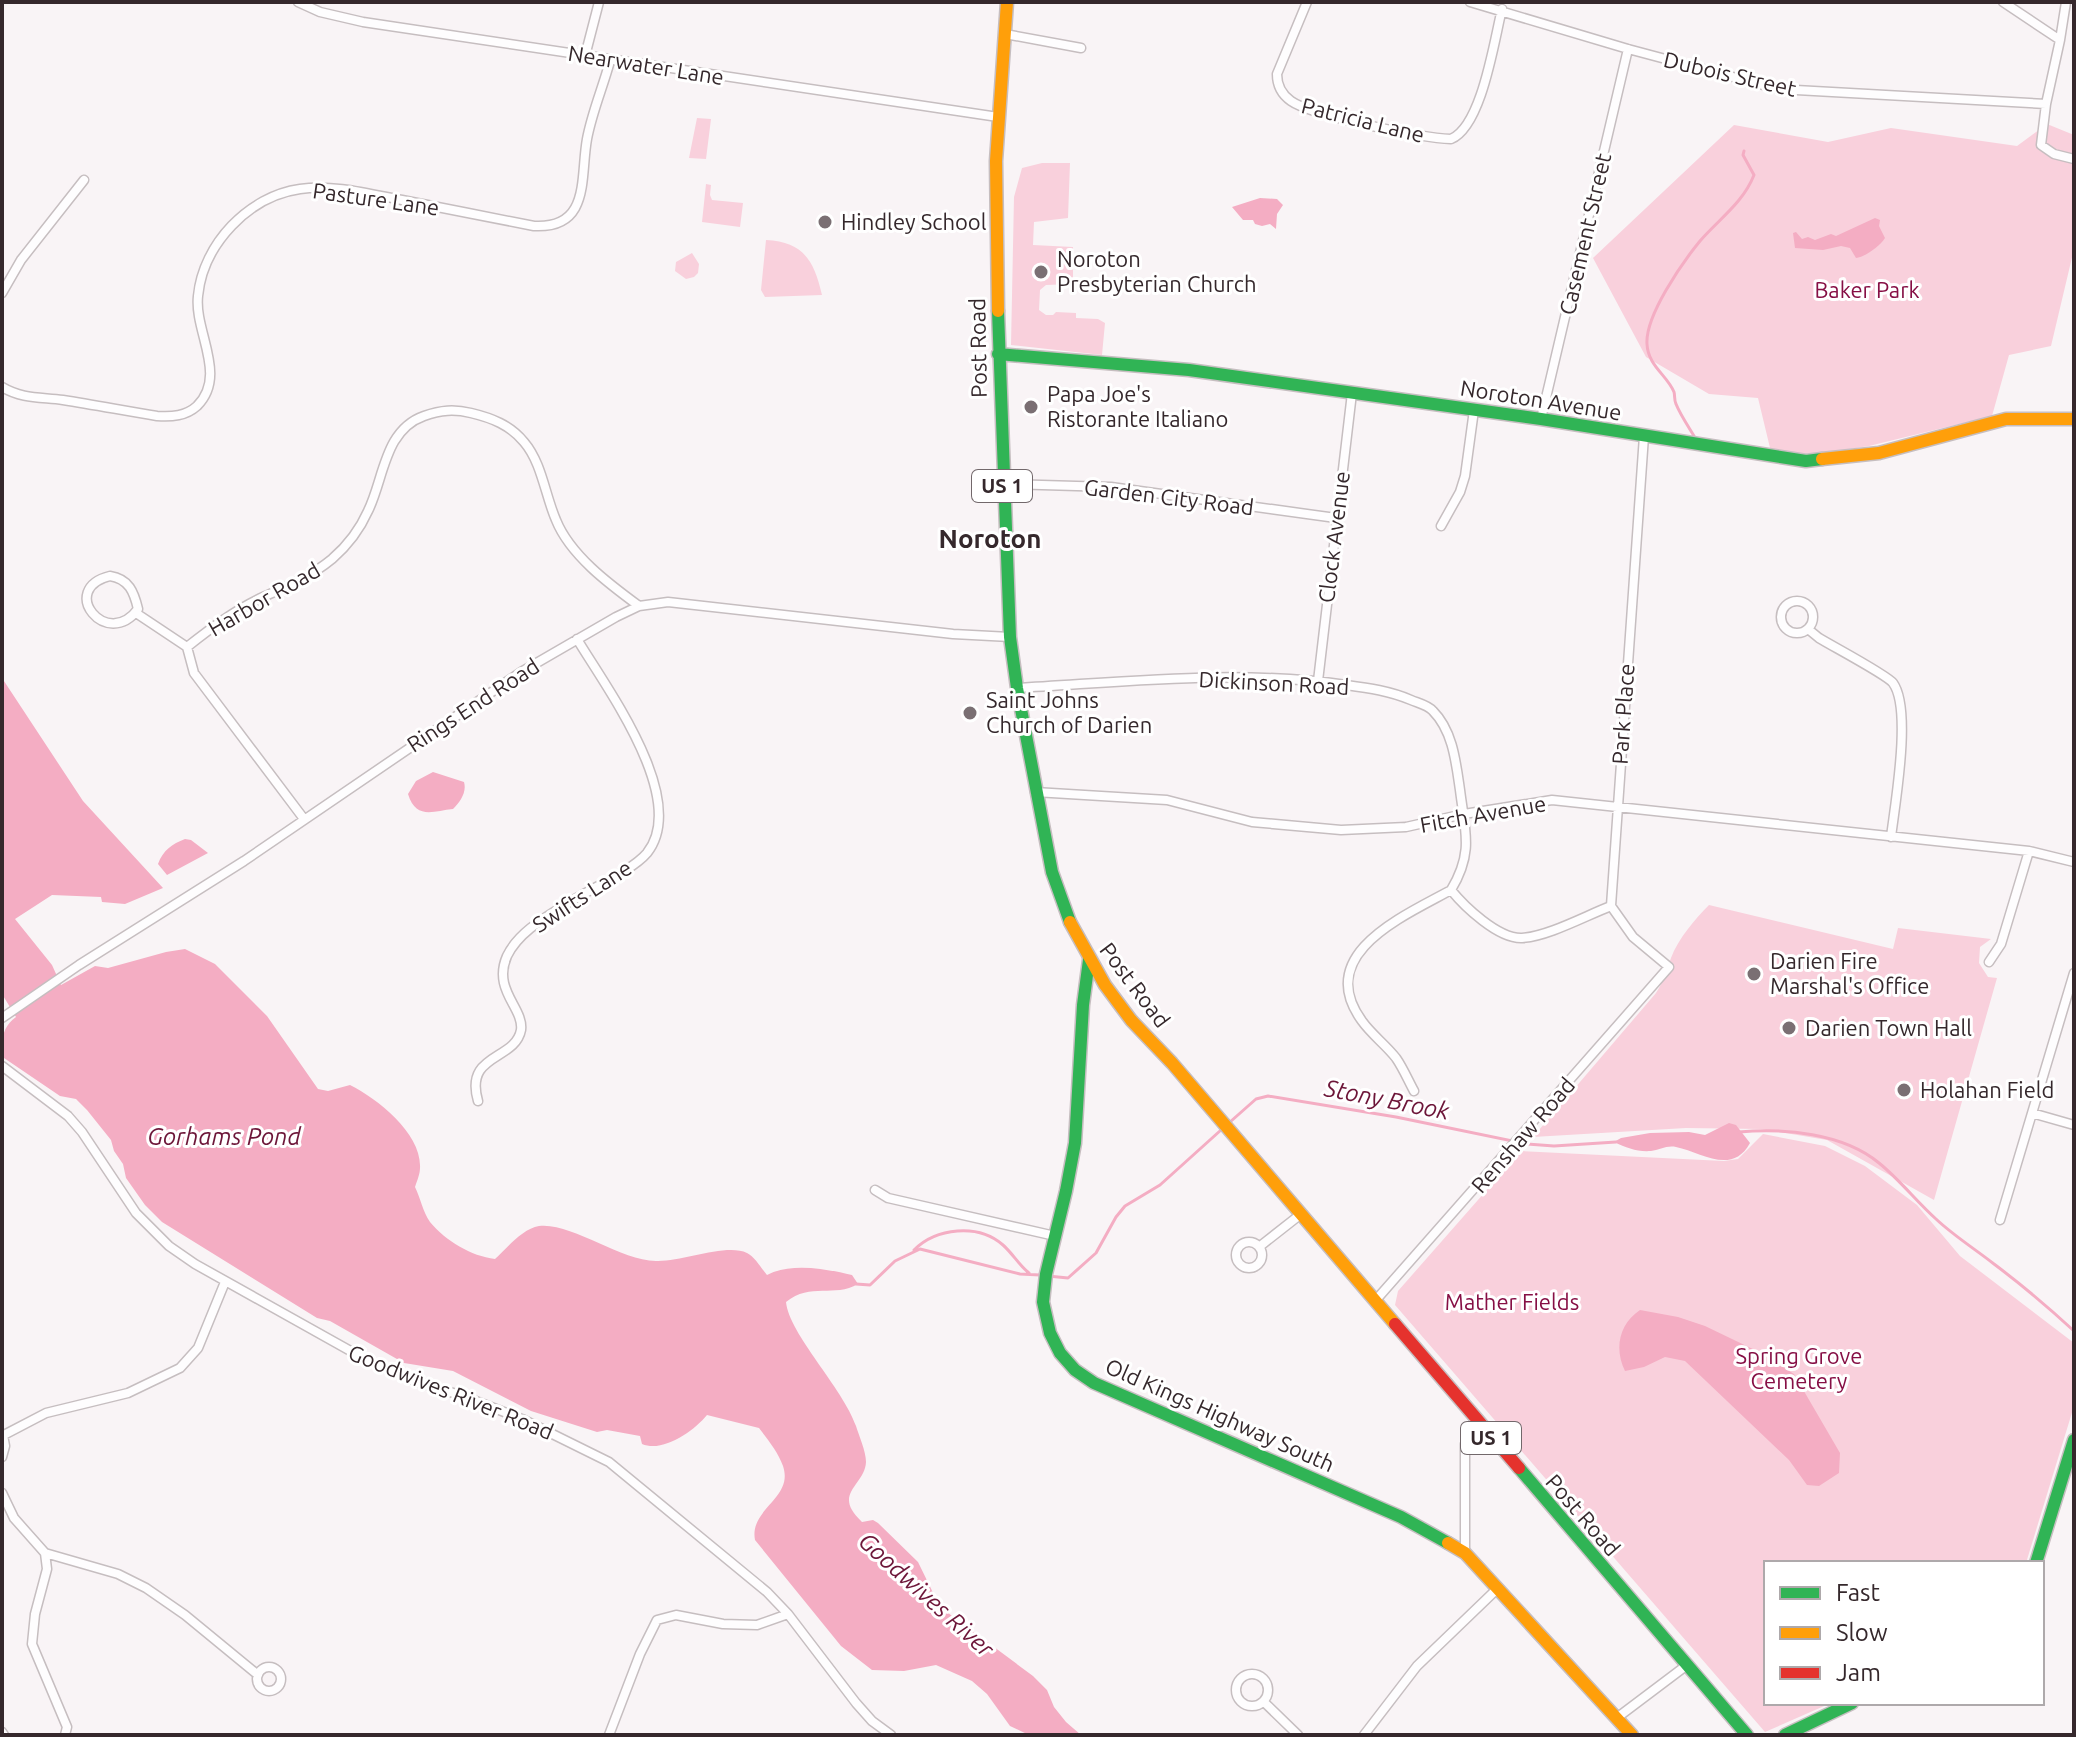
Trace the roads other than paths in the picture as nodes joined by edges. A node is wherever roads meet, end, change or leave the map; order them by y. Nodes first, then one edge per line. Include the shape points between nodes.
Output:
1 (298, 2) edge
2 (599, 2) edge
3 (1007, 2) edge
4 (1307, 2) edge
5 (1470, 2) edge
6 (2003, 2) edge
7 (2066, 2) edge
8 (1502, 9) junction
9 (1005, 34) junction
10 (2060, 40) junction
11 (1081, 48) dead end
12 (1628, 49) junction
13 (585, 56) junction
14 (610, 61) junction
15 (2046, 104) junction
16 (998, 117) junction
17 (2074, 159) edge
18 (84, 180) dead end
19 (2, 293) edge
20 (998, 354) junction
21 (2, 387) edge
22 (1352, 393) junction
23 (1474, 410) junction
24 (1541, 419) junction
25 (2074, 419) edge
26 (1644, 436) junction
27 (1002, 484) junction
28 (1336, 518) junction
29 (1441, 526) dead end
30 (639, 606) junction
31 (136, 613) junction
32 (1808, 629) junction
33 (1010, 637) junction
34 (577, 639) junction
35 (187, 647) junction
36 (1318, 681) junction
37 (1017, 688) junction
38 (1035, 792) junction
39 (1616, 806) junction
40 (1464, 814) junction
41 (304, 819) junction
42 (1891, 837) junction
43 (2029, 851) junction
44 (2074, 862) edge
45 (1451, 890) junction
46 (1611, 906) junction
47 (1089, 960) junction
48 (1989, 962) dead end
49 (2074, 973) edge
50 (2, 1018) edge
51 (2, 1066) edge
52 (1414, 1091) dead end
53 (478, 1101) dead end
54 (2032, 1113) junction
55 (2074, 1125) edge
56 (875, 1190) dead end
57 (1301, 1214) junction
58 (2000, 1220) dead end
59 (1055, 1236) junction
60 (1259, 1247) dead end
61 (225, 1282) junction
62 (1375, 1301) junction
63 (1475, 1419) junction
64 (3, 1436) edge
65 (2074, 1440) edge
66 (2, 1457) edge
67 (2, 1493) edge
68 (45, 1553) junction
69 (1465, 1553) junction
70 (2037, 1561) edge
71 (1497, 1589) junction
72 (788, 1614) junction
73 (1687, 1665) junction
74 (258, 1675) dead end
75 (1264, 1702) junction
76 (1848, 1705) edge
77 (1618, 1717) junction
78 (65, 1735) edge
79 (609, 1735) edge
80 (891, 1735) edge
81 (1298, 1735) edge
82 (1364, 1735) edge
83 (1632, 1735) edge
84 (1747, 1735) edge
85 (1785, 1735) edge

1 - 13 street, Nearwater Lane via 363,22
2 - 13 street
3 - 9 main road, Post Road / US 1
4 - 8 street, Patricia Lane via 1277,74 1284,95 1330,116 1451,139 1463,132 1476,106
5 - 8 street, Dubois Street
6 - 10 street
7 - 10 street
8 - 12 street, Dubois Street
9 - 11 street
9 - 16 main road, Post Road / US 1
10 - 15 street
12 - 15 street, Dubois Street via 1778,89
12 - 24 street, Casement Street
13 - 14 street, Nearwater Lane
14 - 16 street, Nearwater Lane
14 - 21 street, Pasture Lane via 587,138 580,199 562,221 534,226 345,190 302,188 283,193 241,217 210,255 198,307 211,379 205,397 191,412 157,416 30,398
15 - 17 street via 2041,145
16 - 20 main road, Post Road / US 1
18 - 19 street via 21,260
20 - 22 main road, Noroton Avenue via 1189,370
20 - 27 main road, Post Road / US 1
22 - 23 main road, Noroton Avenue
22 - 28 street, Clock Avenue
23 - 24 main road, Noroton Avenue
23 - 29 street via 1465,476
24 - 26 main road, Noroton Avenue
25 - 26 main road, Noroton Avenue via 2006,419 1879,453 1806,461
26 - 39 street, Park Place
27 - 28 street, Garden City Road via 1111,487
27 - 33 main road, Post Road / US 1
28 - 36 street, Clock Avenue
30 - 33 street, Rings End Road via 668,602
30 - 34 street, Rings End Road
30 - 35 street, Harbor Road via 565,539 524,442 499,421 457,409 416,418 395,439 369,509 333,558 291,586 223,619
31 - 31 street via 124,620 98,621 88,609 89,590 102,578 119,578 132,590
31 - 35 street, Harbor Road
32 - 32 street via 1814,617 1809,606 1797,600 1786,605 1781,616 1785,628 1797,633
32 - 42 street via 1893,683 1903,726
33 - 37 main road, Post Road / US 1
34 - 41 street, Rings End Road
34 - 53 street, Swifts Lane via 652,773 659,805 657,830 645,855 549,916 511,948 504,978 521,1028 514,1045 487,1061 476,1082
35 - 41 street, Harbor Road via 194,673
36 - 37 street, Dickinson Road via 1191,679
36 - 40 street, Dickinson Road via 1394,692 1431,709 1447,730
37 - 38 main road, Post Road / US 1
38 - 40 street, Fitch Avenue via 1167,800 1252,822 1341,830 1406,827
38 - 47 main road, Post Road / US 1 via 1052,872
39 - 40 street, Fitch Avenue via 1552,800
39 - 42 street, Fitch Avenue
39 - 46 street, Park Place
40 - 45 street, Dickinson Road via 1467,851
41 - 50 street, Rings End Road
42 - 43 street, Fitch Avenue
43 - 44 street, Fitch Avenue
43 - 48 street via 2001,944
45 - 46 street via 1502,933 1520,938
45 - 52 street via 1383,928 1357,954 1347,978 1350,1000 1362,1021 1396,1058
46 - 62 street, Renshaw Road via 1633,937 1669,967
47 - 57 main road, Post Road / US 1 via 1131,1020
47 - 59 main road, Old Kings Highway South via 1075,1142
49 - 54 street
51 - 61 street, Goodwives River Road via 68,1116 155,1234
54 - 55 street
54 - 58 street
56 - 59 street via 888,1198
57 - 60 street
57 - 62 main road, Post Road / US 1
59 - 69 main road, Old Kings Highway South via 1043,1308 1055,1344 1084,1377 1401,1517
61 - 64 street via 198,1348 180,1368 128,1393 46,1413
61 - 72 street, Goodwives River Road via 372,1363 485,1404 602,1457
62 - 63 main road, Post Road / US 1
63 - 69 street via 1465,1444
63 - 73 main road, Post Road / US 1
64 - 66 street
65 - 70 main road
67 - 68 street via 14,1518
68 - 74 street via 118,1574 146,1588
68 - 78 street via 47,1569 32,1644 67,1727
69 - 71 main road, Old Kings Highway South
71 - 77 main road, Old Kings Highway South
71 - 82 street via 1417,1666
72 - 79 street via 757,1625 676,1615 657,1620
72 - 80 street, Goodwives River Road via 856,1703
73 - 77 street
73 - 84 main road, Post Road / US 1
75 - 75 street via 1269,1690 1264,1678 1252,1674 1240,1679 1236,1691 1241,1702 1253,1707
75 - 81 street
76 - 85 main road
77 - 83 main road, Old Kings Highway South

